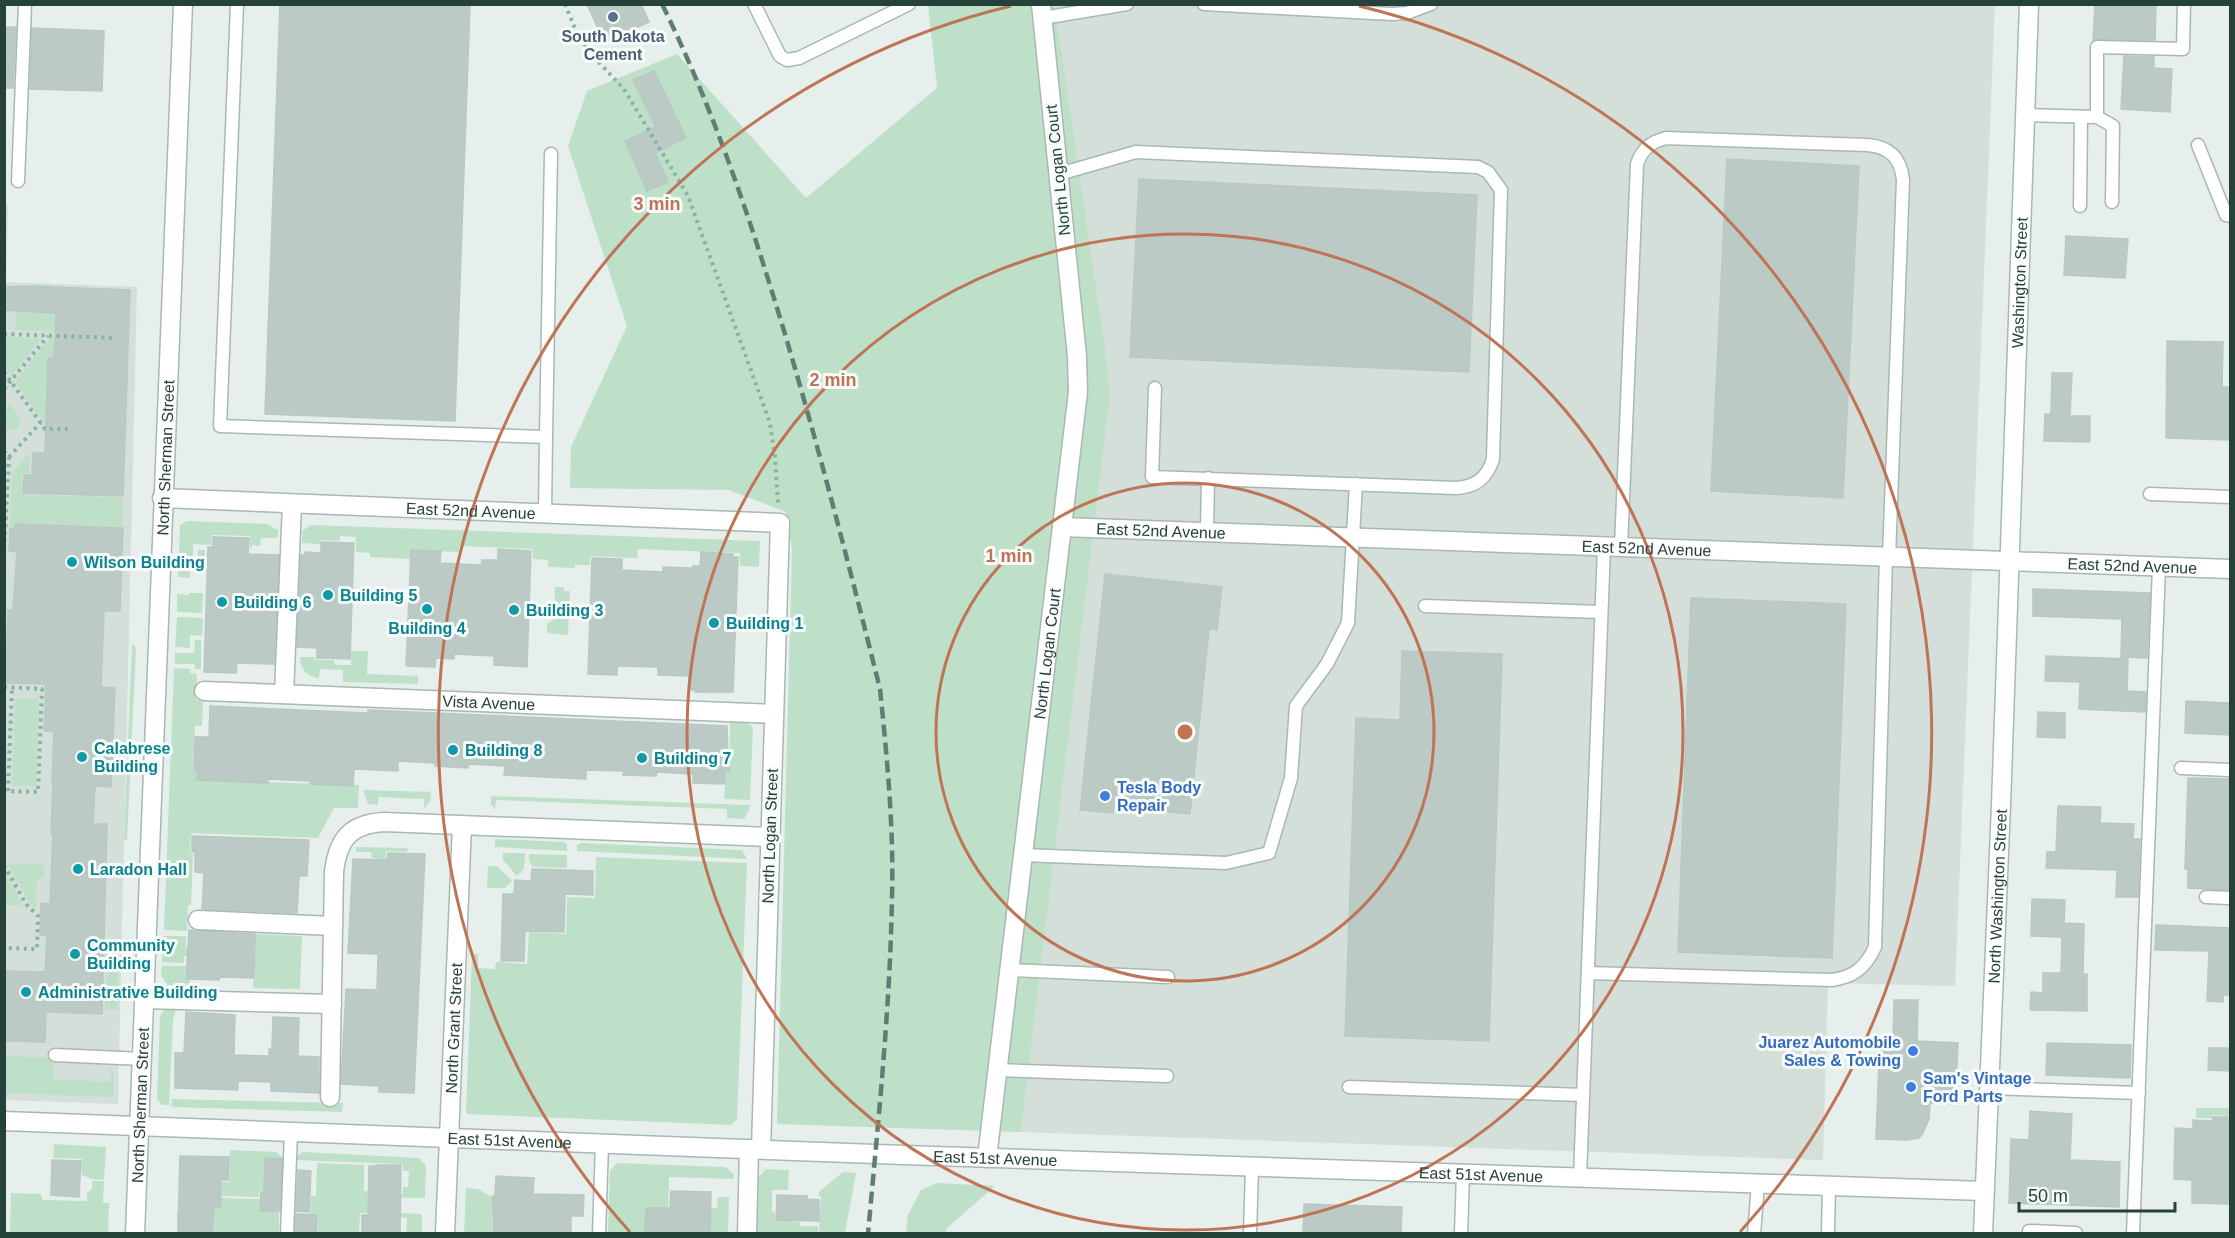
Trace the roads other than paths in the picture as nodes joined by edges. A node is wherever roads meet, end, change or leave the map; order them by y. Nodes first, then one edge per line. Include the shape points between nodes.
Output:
1 (25, 4) edge
2 (183, 4) edge
3 (237, 4) edge
4 (754, 4) edge
5 (909, 4) edge
6 (1127, 4) edge
7 (1204, 4) edge
8 (1431, 4) edge
9 (2029, 4) edge
10 (2184, 4) edge
11 (1247, 6) edge
12 (1042, 11) edge
13 (2025, 115) junction
14 (2081, 117) junction
15 (2097, 117) junction
16 (2198, 145) dead end
17 (551, 154) dead end
18 (1059, 174) junction
19 (18, 182) dead end
20 (2112, 202) dead end
21 (2080, 206) dead end
22 (2230, 216) edge
23 (1155, 388) dead end
24 (546, 437) junction
25 (1209, 478) junction
26 (1356, 484) junction
27 (2150, 494) dead end
28 (2230, 497) edge
29 (162, 498) junction
30 (292, 504) junction
31 (545, 513) junction
32 (780, 523) joint
33 (1062, 527) junction
34 (1207, 532) junction
35 (1354, 537) junction
36 (1612, 547) junction
37 (1888, 557) junction
38 (2009, 561) junction
39 (2159, 567) junction
40 (2230, 569) edge
41 (1425, 606) dead end
42 (1601, 612) junction
43 (204, 691) dead end
44 (284, 694) junction
45 (774, 714) junction
46 (2181, 768) dead end
47 (2230, 770) edge
48 (462, 825) junction
49 (770, 837) junction
50 (1023, 855) junction
51 (2206, 897) dead end
52 (2230, 898) edge
53 (198, 920) dead end
54 (333, 926) junction
55 (1010, 970) junction
56 (1588, 973) junction
57 (1168, 977) dead end
58 (144, 999) junction
59 (332, 1004) junction
60 (55, 1055) dead end
61 (142, 1059) junction
62 (998, 1070) junction
63 (1167, 1076) dead end
64 (1349, 1087) dead end
65 (1989, 1088) junction
66 (2139, 1094) junction
67 (1583, 1095) junction
68 (330, 1097) dead end
69 (4, 1121) edge
70 (139, 1126) junction
71 (291, 1132) junction
72 (449, 1138) junction
73 (602, 1143) junction
74 (755, 1149) junction
75 (987, 1158) junction
76 (1252, 1167) junction
77 (1463, 1174) junction
78 (1580, 1177) junction
79 (1758, 1184) junction
80 (1829, 1186) junction
81 (1984, 1191) junction
82 (135, 1233) edge
83 (287, 1233) edge
84 (445, 1233) edge
85 (599, 1233) edge
86 (747, 1233) edge
87 (1250, 1233) edge
88 (1461, 1233) edge
89 (1754, 1233) edge
90 (1828, 1233) edge
91 (1983, 1233) edge
92 (2029, 1233) edge
93 (2076, 1233) edge
94 (2133, 1233) edge

1 - 19 lane
2 - 29 street, North Sherman Street
3 - 24 lane via 220,426
4 - 5 lane via 780,56 787,60 799,58
6 - 12 lane
7 - 11 lane
8 - 11 lane via 1392,14
9 - 13 street, Washington Street
10 - 15 lane via 2183,49 2097,47
12 - 18 street, North Logan Court
13 - 14 lane
13 - 38 street, Washington Street
14 - 15 lane
14 - 21 lane
15 - 20 lane via 2113,126
16 - 22 lane via 2226,215
17 - 24 lane
18 - 26 lane via 1136,152 1467,166 1478,167 1494,178 1502,201 1490,469 1484,478 1466,488
18 - 33 street, North Logan Court via 1078,392
23 - 25 lane via 1152,477
24 - 31 lane
25 - 26 lane
25 - 34 lane
26 - 35 lane
27 - 28 lane
29 - 30 street, East 52nd Avenue
29 - 58 street, North Sherman Street
30 - 31 street, East 52nd Avenue
30 - 44 street
31 - 32 street, East 52nd Avenue
32 - 45 street, North Logan Street
33 - 34 street, East 52nd Avenue
33 - 50 street, North Logan Court
34 - 35 street, East 52nd Avenue
35 - 36 street, East 52nd Avenue
35 - 50 lane via 1348,623 1327,664 1296,706 1291,778 1269,853 1226,863
36 - 37 street, East 52nd Avenue
36 - 37 lane via 1640,155 1666,138 1868,145 1890,151 1902,169 1903,180
36 - 42 lane
37 - 38 street, East 52nd Avenue
37 - 56 lane via 1875,947 1869,960 1859,971 1832,980
38 - 39 street, East 52nd Avenue
38 - 65 street, North Washington Street
39 - 40 street, East 52nd Avenue
39 - 66 lane
41 - 42 lane
42 - 56 lane
43 - 44 street, Vista Avenue
44 - 45 street, Vista Avenue
45 - 49 street, North Logan Street
46 - 47 lane
48 - 49 street
48 - 54 street via 384,822 367,823 353,830 336,856
48 - 72 street, North Grant Street
49 - 74 street, North Logan Street
50 - 55 street, North Logan Court
51 - 52 lane
53 - 54 street
54 - 59 street
55 - 57 lane
55 - 62 street, North Logan Court
56 - 67 lane
58 - 59 street
58 - 61 street, North Sherman Street
59 - 68 street
60 - 61 lane
61 - 70 street, North Sherman Street
62 - 63 lane
62 - 75 street, North Logan Court
64 - 67 lane
65 - 66 lane
65 - 81 street, North Washington Street
66 - 94 lane
67 - 78 lane
69 - 70 street, East 51st Avenue
70 - 71 street, East 51st Avenue
70 - 82 street, North Sherman Street
71 - 72 street, East 51st Avenue
71 - 83 lane
72 - 73 street, East 51st Avenue
72 - 84 street, North Grant Street
73 - 74 street, East 51st Avenue
73 - 85 lane
74 - 75 street, East 51st Avenue
74 - 86 street, North Logan Street
75 - 76 street, East 51st Avenue
76 - 77 street, East 51st Avenue
76 - 87 lane
77 - 78 street, East 51st Avenue
77 - 88 lane
78 - 79 street, East 51st Avenue
79 - 80 street, East 51st Avenue
79 - 89 lane
80 - 81 street, East 51st Avenue
80 - 90 lane
81 - 91 street, North Washington Street
92 - 93 lane

